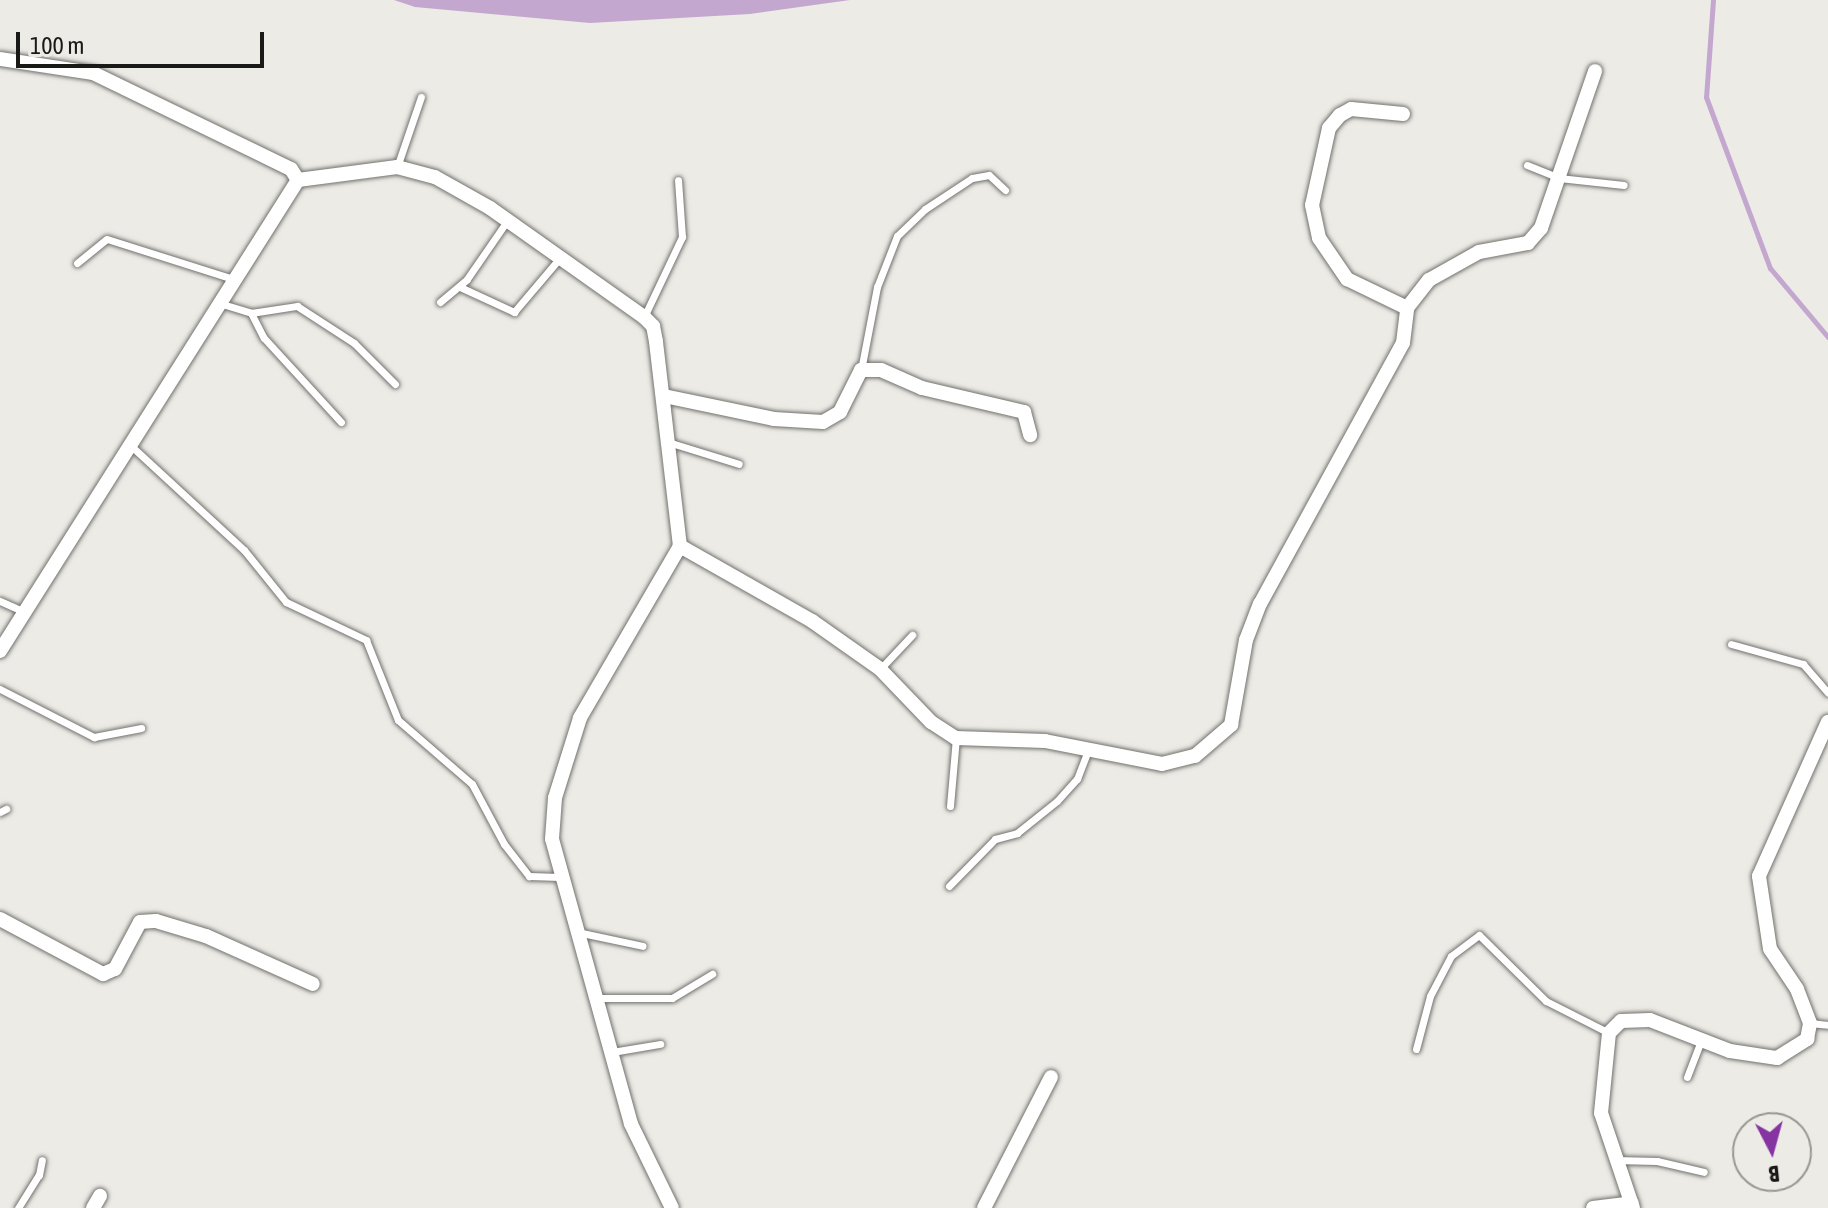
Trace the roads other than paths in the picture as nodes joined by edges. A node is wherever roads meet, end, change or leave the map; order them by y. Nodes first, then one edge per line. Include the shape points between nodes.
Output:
1 (0, 59) edge
2 (1595, 71) dead end
3 (421, 97) dead end
4 (1403, 114) dead end
5 (1527, 165) dead end
6 (397, 167) junction
7 (1559, 178) junction
8 (298, 180) junction
9 (678, 180) dead end
10 (1624, 185) dead end
11 (1005, 190) dead end
12 (507, 221) junction
13 (559, 259) junction
14 (77, 263) dead end
15 (233, 279) junction
16 (460, 287) junction
17 (217, 302) junction
18 (440, 302) dead end
19 (1407, 308) junction
20 (251, 313) junction
21 (644, 317) junction
22 (861, 370) junction
23 (395, 384) dead end
24 (664, 396) junction
25 (341, 422) dead end
26 (1030, 435) dead end
27 (668, 442) junction
28 (129, 444) junction
29 (739, 464) dead end
30 (680, 546) junction
31 (0, 601) edge
32 (25, 612) junction
33 (912, 635) dead end
34 (1731, 644) dead end
35 (0, 651) edge
36 (880, 669) junction
37 (0, 689) edge
38 (1828, 693) edge
39 (1828, 722) edge
40 (141, 728) dead end
41 (956, 738) junction
42 (1088, 748) junction
43 (950, 806) dead end
44 (560, 877) junction
45 (949, 886) dead end
46 (0, 919) edge
47 (575, 932) junction
48 (643, 946) dead end
49 (712, 974) dead end
50 (313, 984) dead end
51 (593, 998) junction
52 (1810, 1023) junction
53 (1828, 1025) edge
54 (1609, 1033) junction
55 (1701, 1040) junction
56 (660, 1044) dead end
57 (1416, 1049) dead end
58 (610, 1052) junction
59 (1051, 1077) dead end
60 (1687, 1077) dead end
61 (42, 1160) dead end
62 (1613, 1160) junction
63 (1704, 1172) dead end
64 (1632, 1206) edge
65 (18, 1208) edge
66 (672, 1208) edge
67 (984, 1208) edge
68 (1593, 1208) edge

1 - 8 street via 93,73 291,169
2 - 7 street
3 - 6 lane
4 - 19 street via 1351,109 1340,115 1329,128 1312,205 1319,238 1347,279
5 - 7 lane
6 - 8 street
6 - 12 street via 435,177
7 - 10 lane
7 - 19 street via 1541,228 1528,243 1479,252 1429,280
8 - 15 street
9 - 21 lane via 682,237
11 - 22 lane via 989,175 972,178 925,209 897,236 877,287
12 - 13 street
12 - 16 lane
13 - 16 lane via 514,312
13 - 21 street
14 - 15 lane via 107,239
15 - 17 street
16 - 18 lane
17 - 20 lane
17 - 28 street
19 - 42 street via 1403,343 1260,604 1246,640 1231,725 1215,743 1162,764
20 - 23 lane via 297,306 354,343
20 - 25 lane via 256,328
21 - 24 street via 653,326
22 - 24 street via 840,412 823,422 760,417
22 - 26 street via 881,370 922,388 1024,412
24 - 27 street
27 - 29 lane
27 - 30 street
28 - 32 street
28 - 44 lane via 244,550 286,602 366,640 398,720 472,784 504,844 529,876
30 - 36 street via 812,621
30 - 44 street via 580,718 555,798 552,839
31 - 32 lane
32 - 35 street
33 - 36 lane
34 - 38 lane via 1803,664
36 - 41 street via 931,722
37 - 40 lane via 94,737
39 - 52 street via 1759,876 1770,949 1797,989
41 - 42 street
41 - 43 lane
42 - 45 lane via 1077,779 1057,801 1017,833 995,839
44 - 47 street
46 - 50 street via 103,974 115,969 140,922 156,921 206,936
47 - 48 lane
47 - 51 street
49 - 51 lane via 672,998
51 - 58 street
52 - 53 lane
52 - 55 street via 1807,1039 1777,1058
54 - 55 street via 1635,1017
54 - 57 lane via 1546,1001 1479,935 1451,956 1430,996
54 - 62 street via 1601,1113
55 - 60 lane
56 - 58 lane
58 - 66 street via 631,1124
59 - 67 street
61 - 65 lane via 39,1175
62 - 63 lane via 1657,1161
62 - 64 street
64 - 68 street

